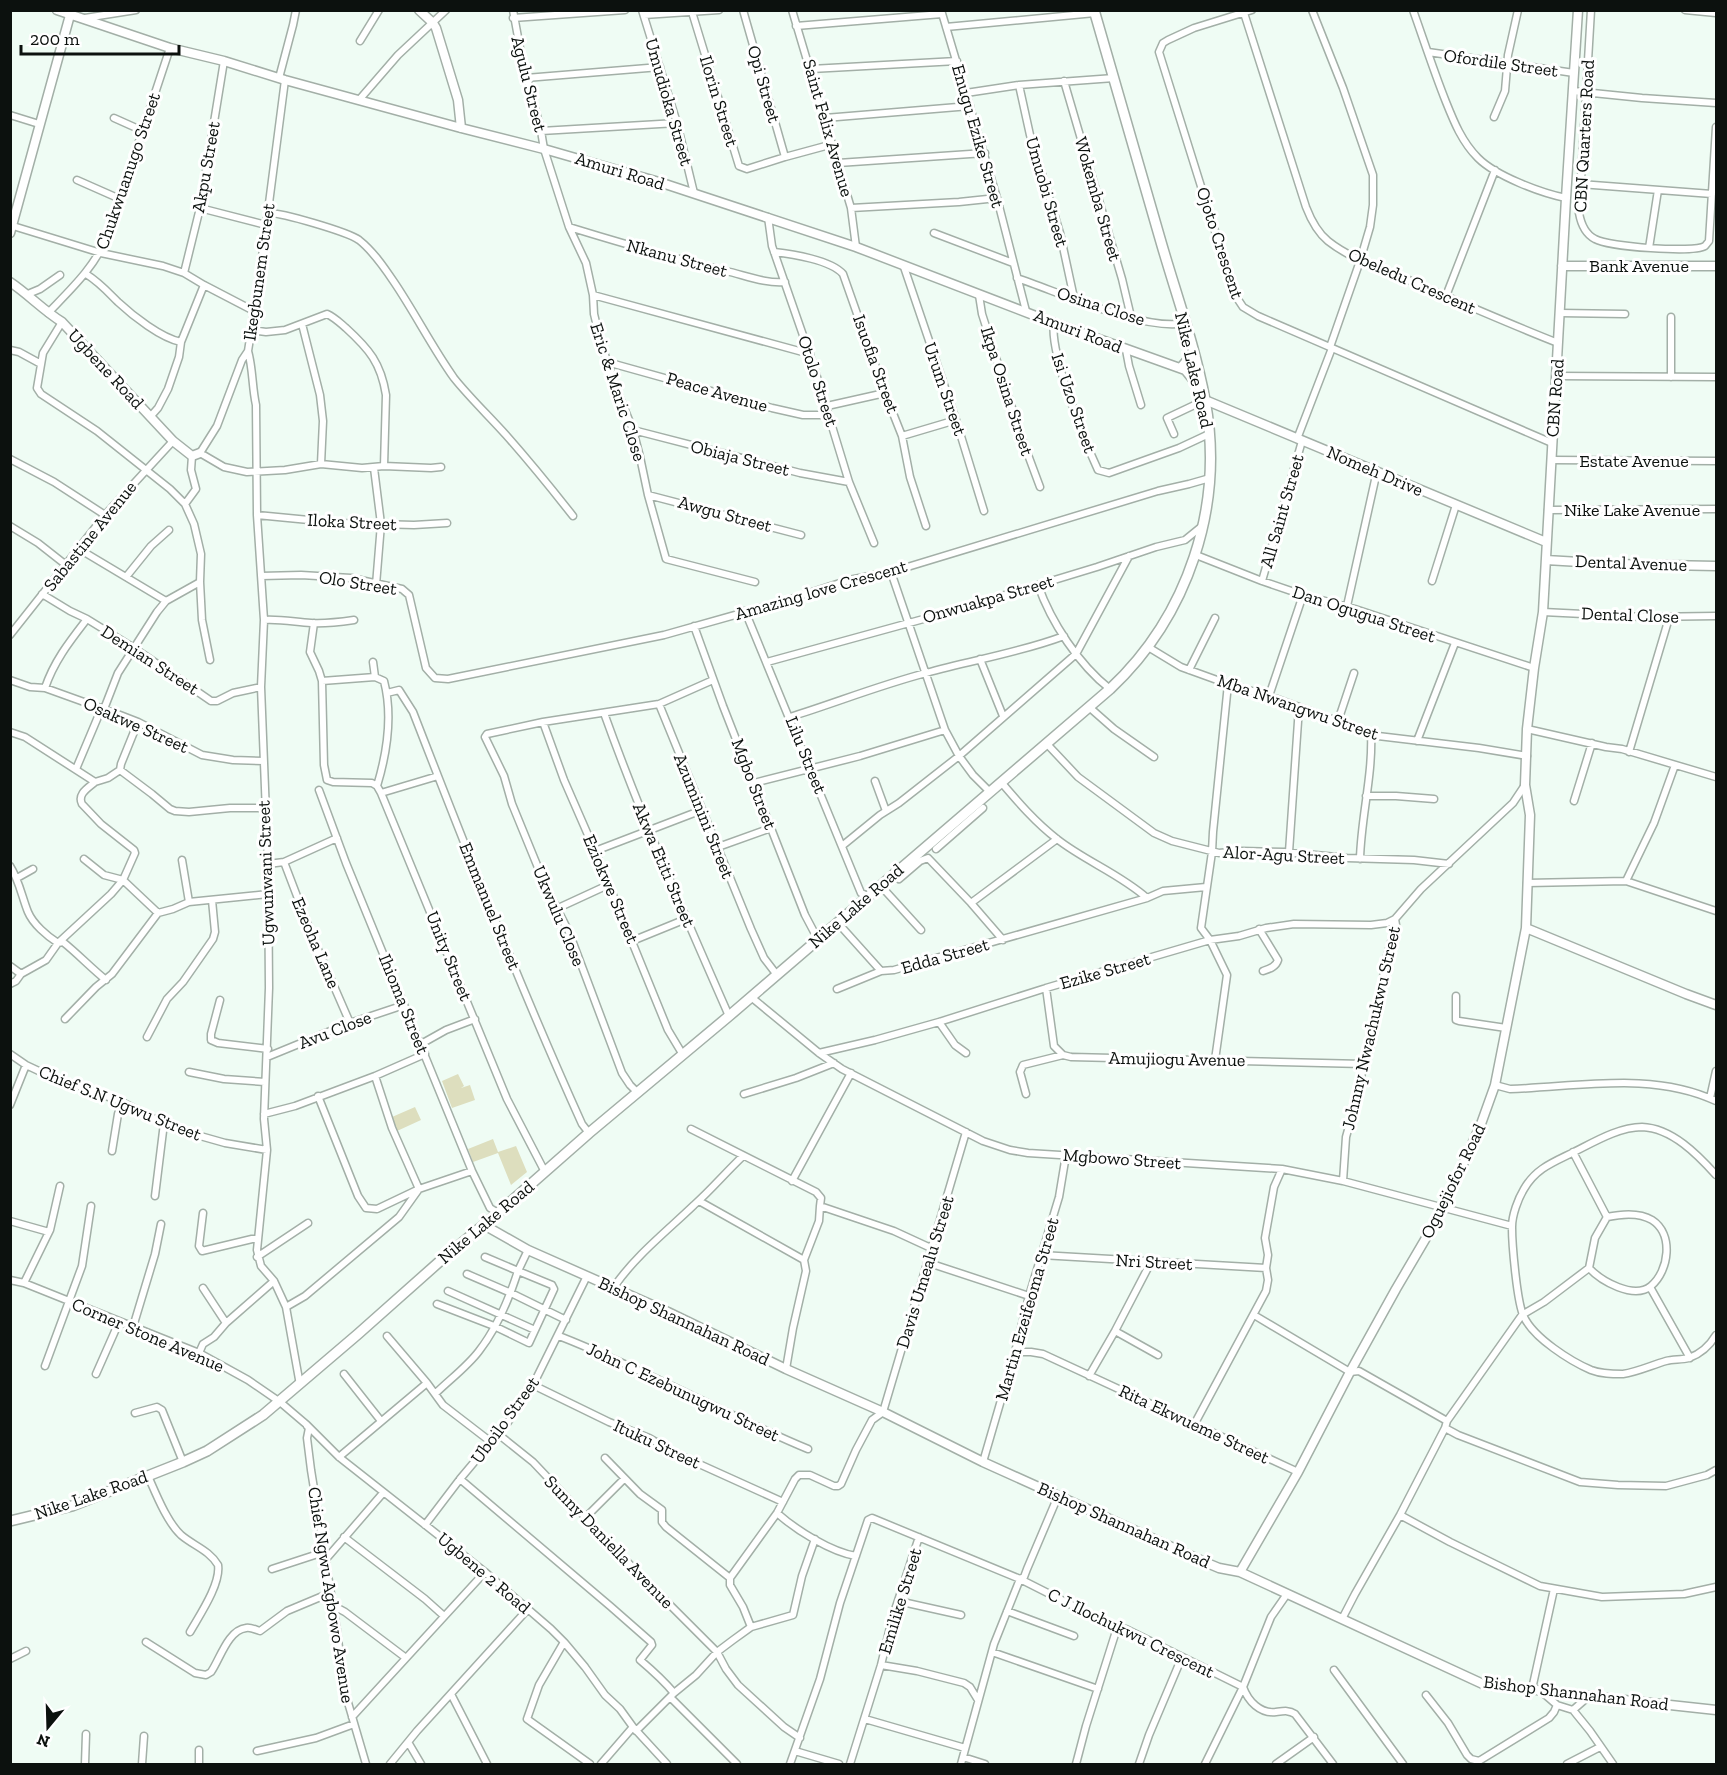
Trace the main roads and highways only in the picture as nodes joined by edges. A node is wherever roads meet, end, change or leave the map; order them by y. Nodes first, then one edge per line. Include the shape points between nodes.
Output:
1 (418, 10) edge
2 (1578, 10) edge
3 (63, 12) edge
4 (1094, 12) edge
5 (461, 128) junction
6 (12, 229) edge
7 (1562, 266) junction
8 (1716, 266) edge
9 (10, 282) edge
10 (1193, 353) junction
11 (1184, 368) junction
12 (1198, 372) junction
13 (1204, 396) junction
14 (196, 454) road end
15 (1546, 542) junction
16 (1546, 560) junction
17 (1716, 566) edge
18 (1525, 785) joint
19 (1526, 928) junction
20 (1716, 1005) edge
21 (484, 1225) junction
22 (10, 1521) edge
23 (1240, 1572) junction
24 (1716, 1710) edge

1 - 5 main road via 433,24 458,100
2 - 7 main road, CBN Road
3 - 5 main road, Amuri Road via 170,48
3 - 6 main road
4 - 10 main road, Nike Lake Road
5 - 11 main road, Amuri Road via 620,170 768,217
7 - 8 main road, Bank Avenue
7 - 15 main road, CBN Road
9 - 14 main road, Ugbene Road via 62,322 173,441
10 - 11 main road
10 - 12 main road, Nike Lake Road
11 - 12 main road, Amuri Road
11 - 13 main road
12 - 13 main road, Nike Lake Road
13 - 15 main road, Nomeh Drive
13 - 21 main road, Nike Lake Road via 1210,477 1204,525 1177,601 1133,666 989,791 935,844 880,885
15 - 16 main road, CBN Road
16 - 17 main road, Dental Avenue
16 - 18 main road, CBN Road via 1527,729
18 - 19 main road, Oguejiofor Road via 1530,815
19 - 20 main road
19 - 23 main road, Oguejiofor Road via 1495,1085 1481,1124 1443,1209
21 - 22 main road, Nike Lake Road via 280,1402 207,1451 72,1506
21 - 23 main road, Bishop Shannahan Road via 528,1250 883,1412 983,1462 1207,1563
23 - 24 main road, Bishop Shannahan Road via 1485,1685

